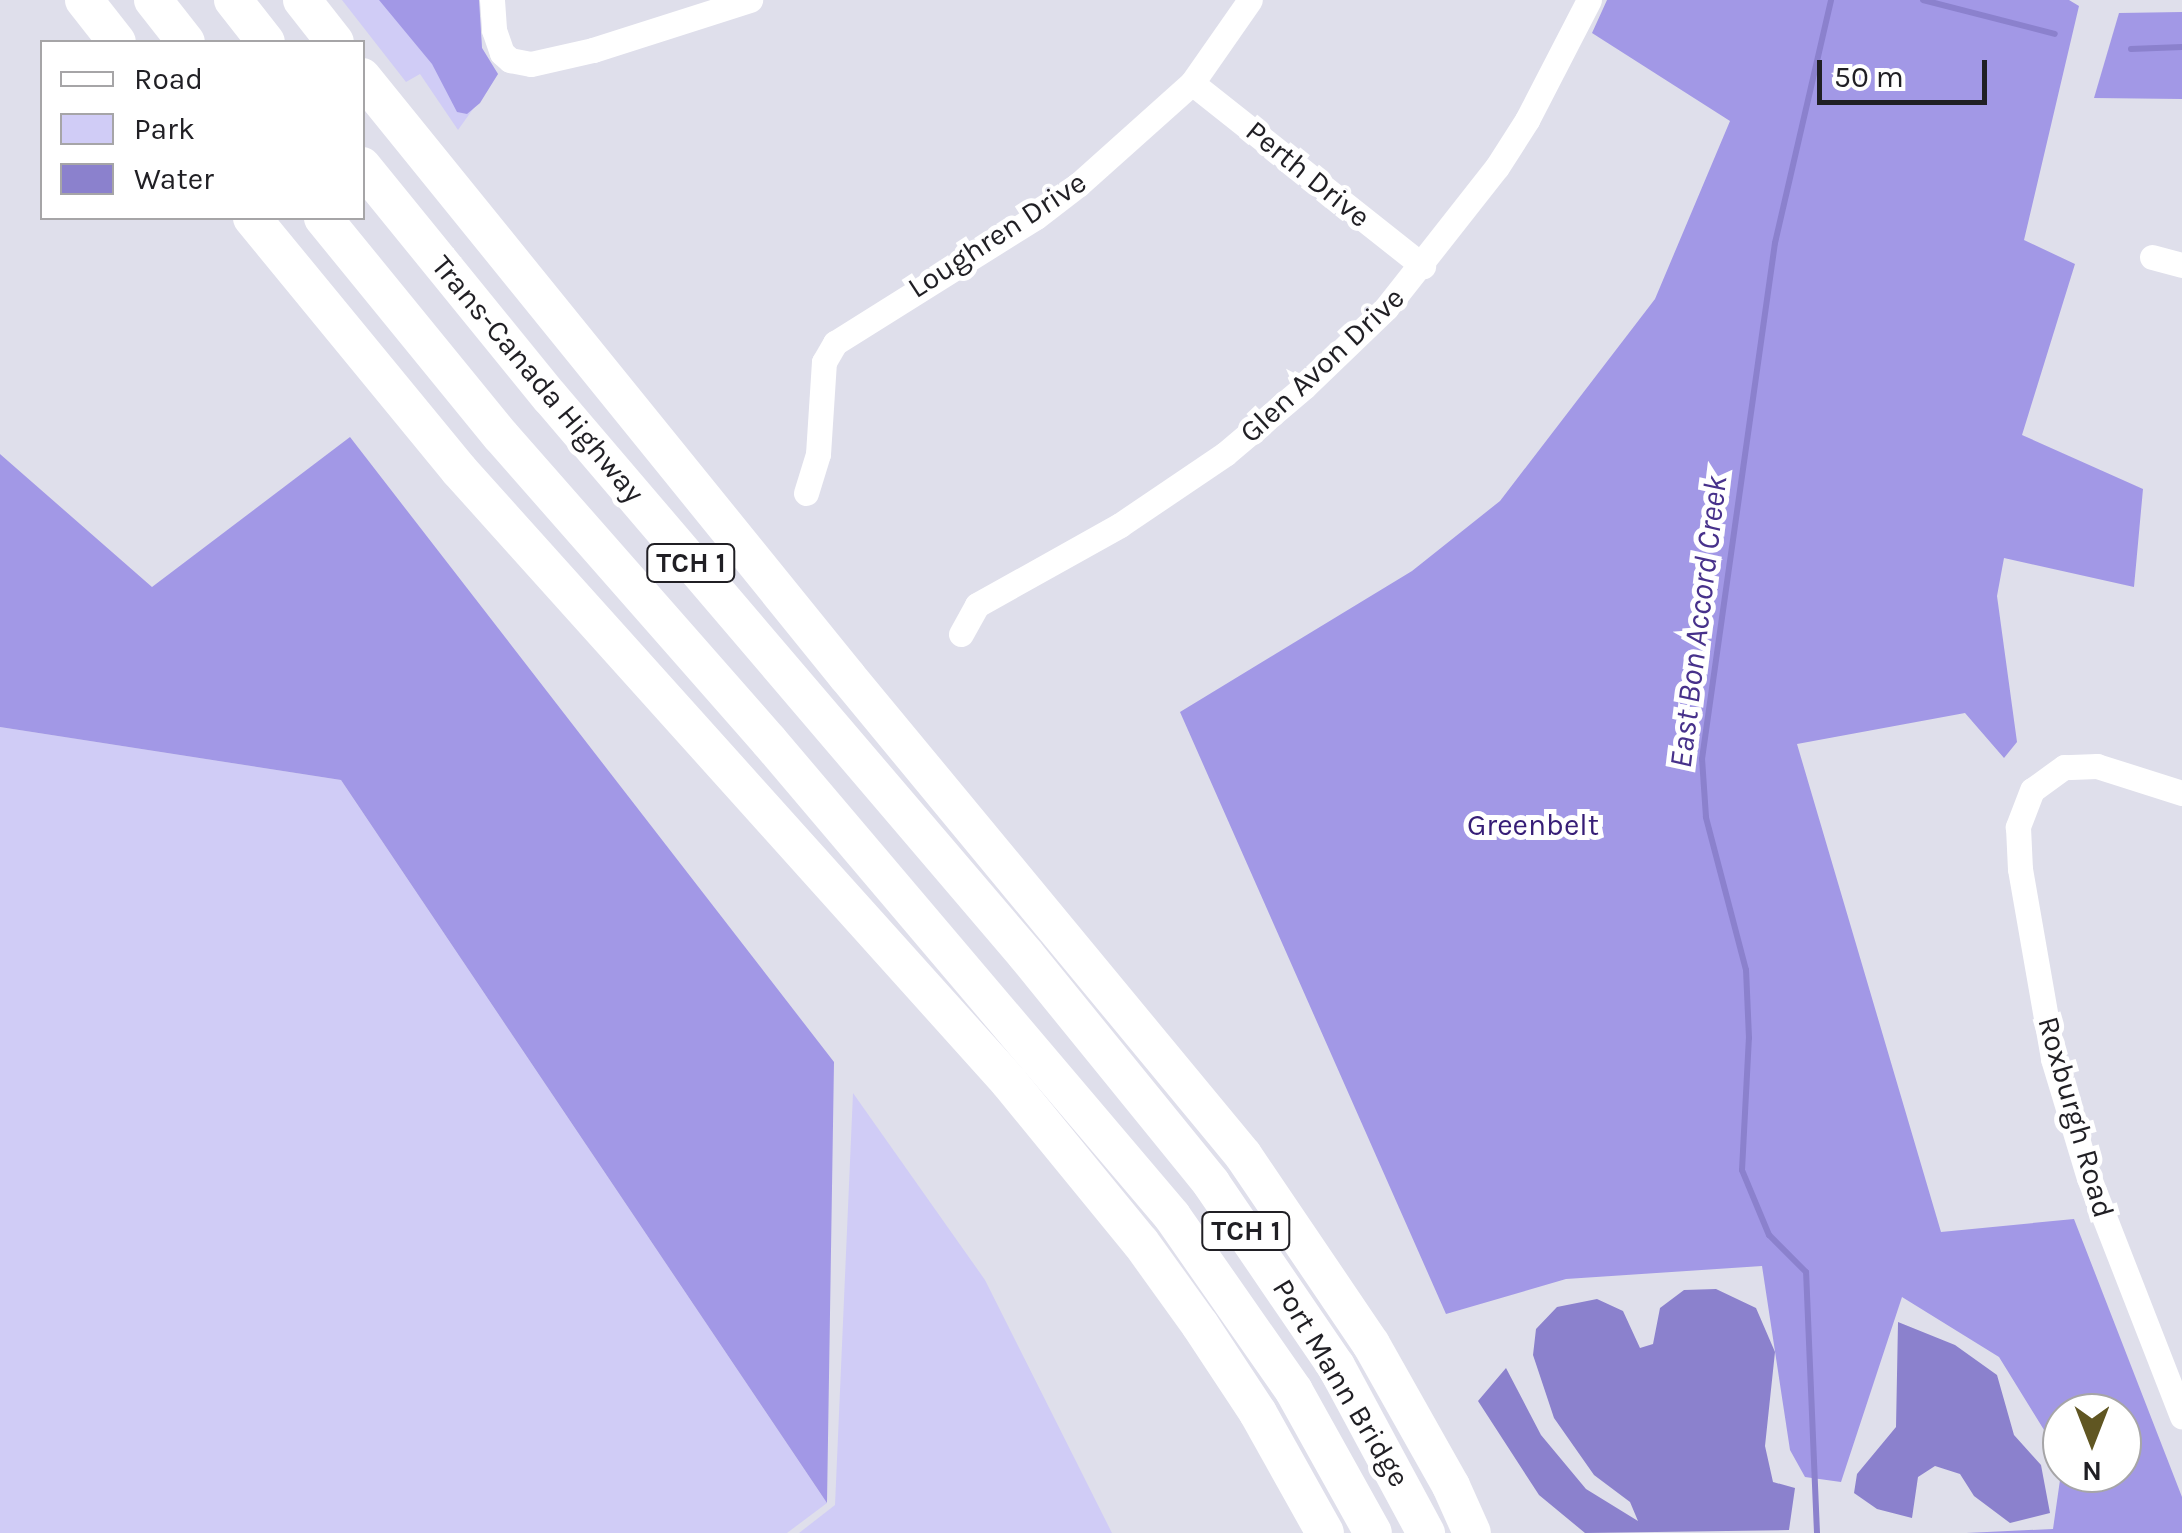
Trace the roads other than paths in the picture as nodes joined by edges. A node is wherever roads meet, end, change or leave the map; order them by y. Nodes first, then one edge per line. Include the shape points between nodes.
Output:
1 (84, 0) edge
2 (153, 0) edge
3 (233, 0) edge
4 (302, 0) edge
5 (492, 0) edge
6 (750, 0) edge
7 (1250, 0) edge
8 (1589, 0) edge
9 (114, 40) edge
10 (184, 40) edge
11 (264, 40) edge
12 (333, 40) edge
13 (365, 81) edge
14 (1192, 83) junction
15 (365, 170) edge
16 (254, 220) edge
17 (325, 220) edge
18 (2152, 257) dead end
19 (2182, 265) edge
20 (1423, 266) junction
21 (806, 493) dead end
22 (961, 634) dead end
23 (2182, 793) edge
24 (1026, 955) joint
25 (984, 992) joint
26 (2182, 1416) edge
27 (1325, 1533) edge
28 (1373, 1533) edge
29 (1426, 1533) edge
30 (1472, 1533) edge

1 - 9 highway
2 - 10 highway
3 - 11 highway
4 - 12 highway
5 - 6 street via 497,42 510,60 531,64
7 - 14 street, Loughren Drive
8 - 20 street, Glen Avon Drive via 1527,120
13 - 30 highway via 1243,1154 1371,1344
14 - 20 street, Perth Drive
14 - 21 street, Loughren Drive via 1058,202 835,342 824,362 818,454
15 - 24 highway, Trans-Canada Highway / TCH 1
16 - 27 highway via 459,470 954,1018 1141,1244 1258,1413
17 - 25 highway, Trans-Canada Highway / TCH 1 via 500,436
18 - 19 street
20 - 22 street, Glen Avon Drive via 1347,348 1225,454 1120,525 977,605
23 - 26 street, Roxburgh Road via 2097,766 2064,767 2032,790 2018,827 2050,1043 2089,1178
24 - 29 highway, Port Mann Bridge / TCH 1 via 1275,1270 1336,1366
25 - 28 highway, Port Mann Bridge / TCH 1 via 1234,1300

